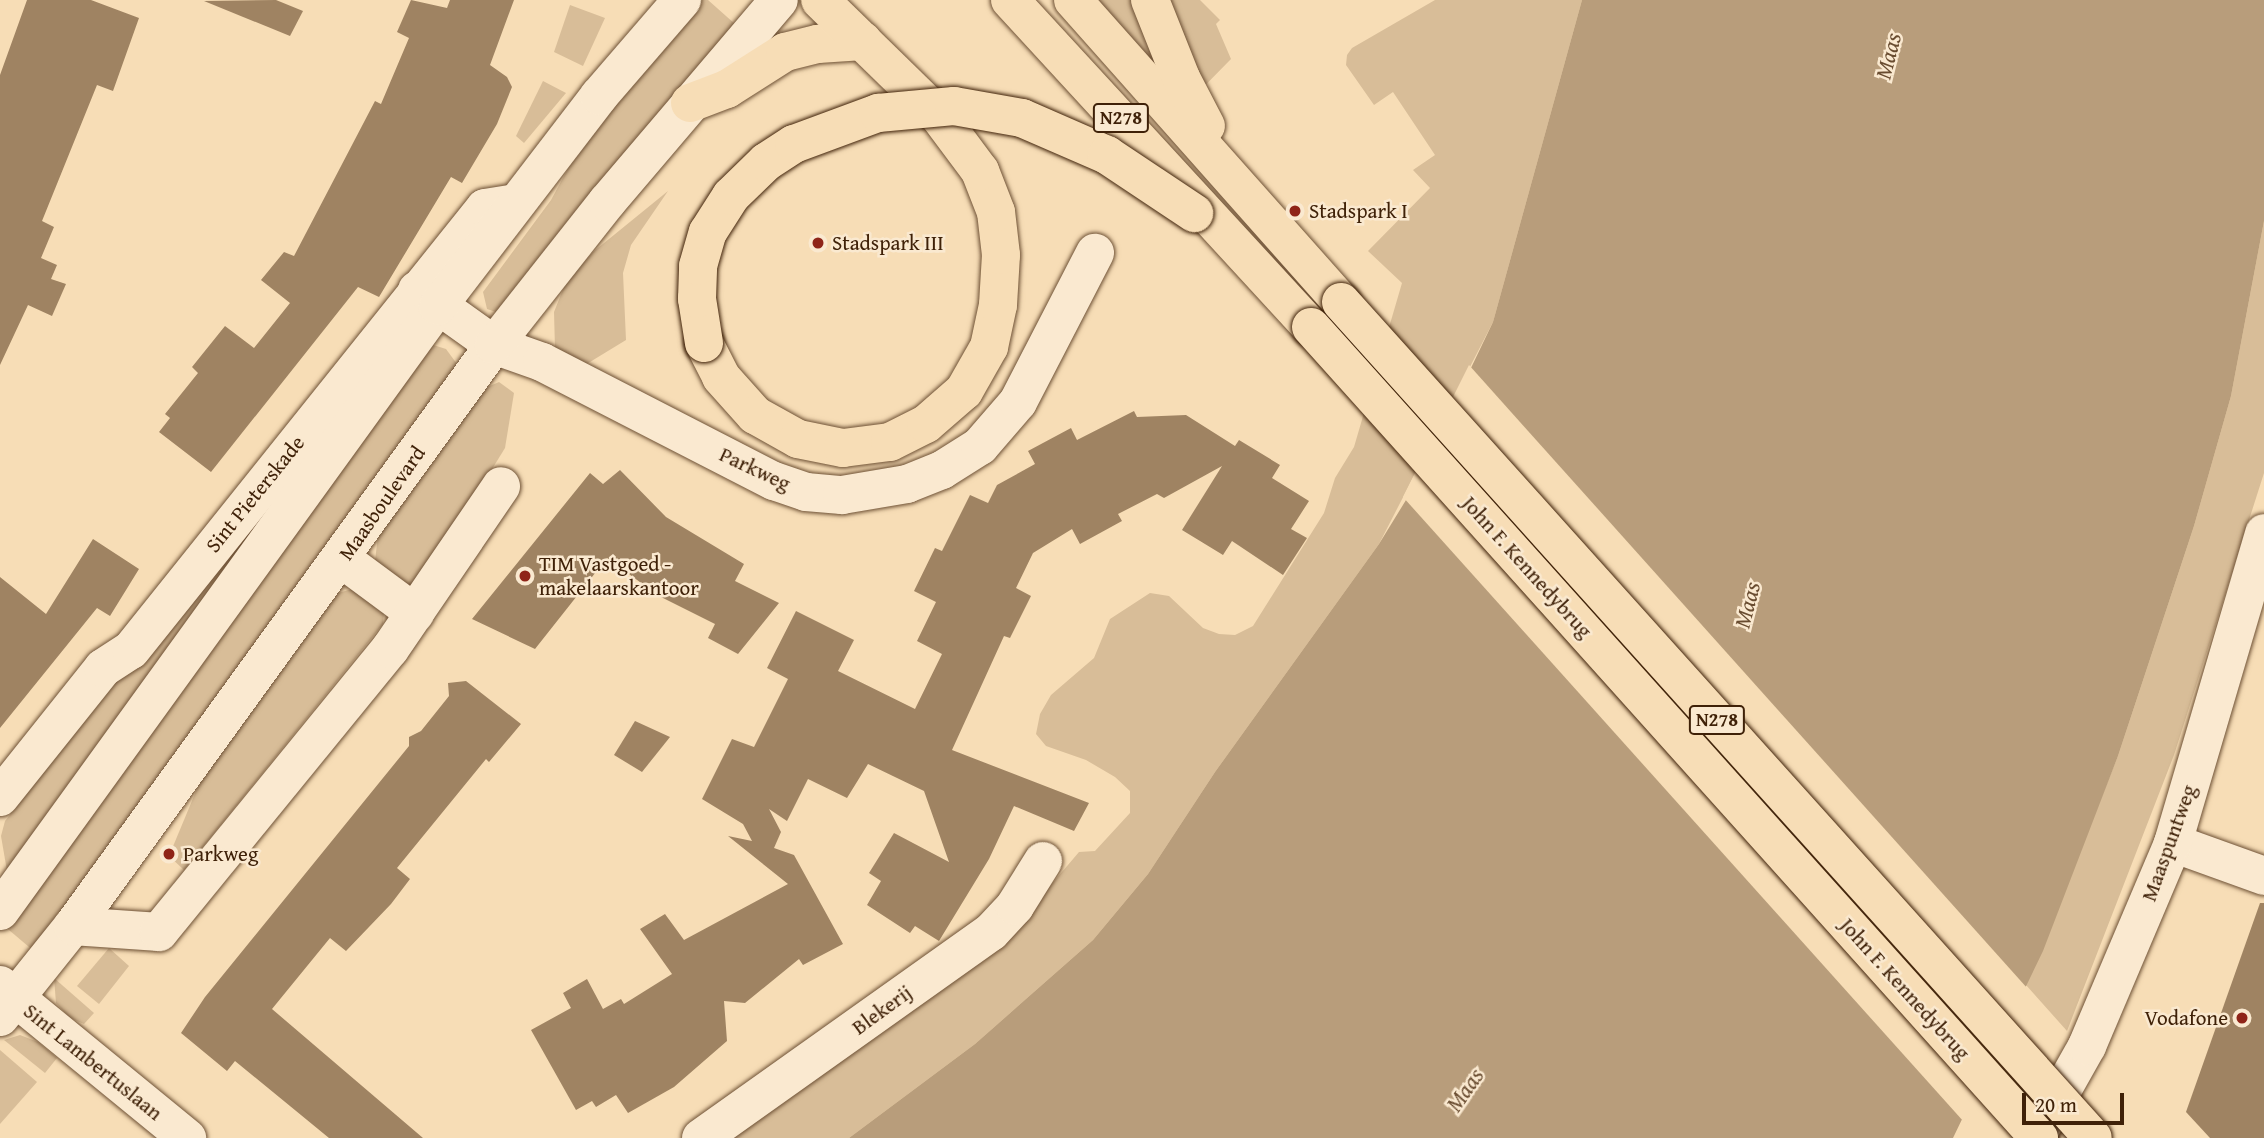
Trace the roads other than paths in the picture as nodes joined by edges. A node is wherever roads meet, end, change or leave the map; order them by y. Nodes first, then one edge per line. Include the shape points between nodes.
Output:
1 (682, 0) edge
2 (779, 0) edge
3 (820, 0) edge
4 (1010, 0) edge
5 (1073, 0) edge
6 (1150, 0) edge
7 (863, 41) junction
8 (690, 103) junction
9 (1258, 210) junction
10 (1229, 238) junction
11 (1095, 253) dead end
12 (427, 298) junction
13 (494, 345) junction
14 (501, 486) dead end
15 (2264, 533) edge
16 (342, 559) junction
17 (415, 613) junction
18 (0, 797) edge
19 (2173, 843) junction
20 (1043, 861) dead end
21 (2264, 876) edge
22 (0, 908) edge
23 (73, 926) junction
24 (5, 1000) edge
25 (187, 1138) edge
26 (701, 1138) edge
27 (2037, 1138) edge
28 (2093, 1138) edge

1 - 12 street via 515,203
2 - 8 street, Maasboulevard
3 - 7 main road
4 - 10 main road, John F. Kennedybrug / N278
5 - 9 main road, John F. Kennedybrug / N278
6 - 9 main road via 1184,85
7 - 8 main road via 785,52 761,63 727,89
7 - 10 main road, bridge via 939,116 969,154 989,191 998,221 1001,278 994,330 983,361 964,391 916,430 872,446 827,447 782,433 755,415 721,377 704,343 698,266 708,232 731,196 766,162 794,144 894,110 968,107 1062,133 1128,168
8 - 13 street, Maasboulevard
9 - 28 main road, John F. Kennedybrug / N278, bridge
10 - 27 main road, John F. Kennedybrug / N278, bridge
11 - 13 street, Parkweg via 1027,387 993,433 942,470 887,491 842,495 792,488 542,362
12 - 13 street, Parkweg
12 - 18 street, Sint Pieterskade via 131,650 103,668
12 - 22 street
13 - 16 street, Maasboulevard
14 - 17 street
15 - 19 street, Maaspuntweg
16 - 17 street
16 - 23 street, Maasboulevard
17 - 23 street via 159,932
19 - 21 street
19 - 27 street, Maaspuntweg via 2087,1046
20 - 26 street, Blekerij via 1015,906 991,932
23 - 24 street, Maasboulevard
24 - 25 street, Sint Lambertuslaan

